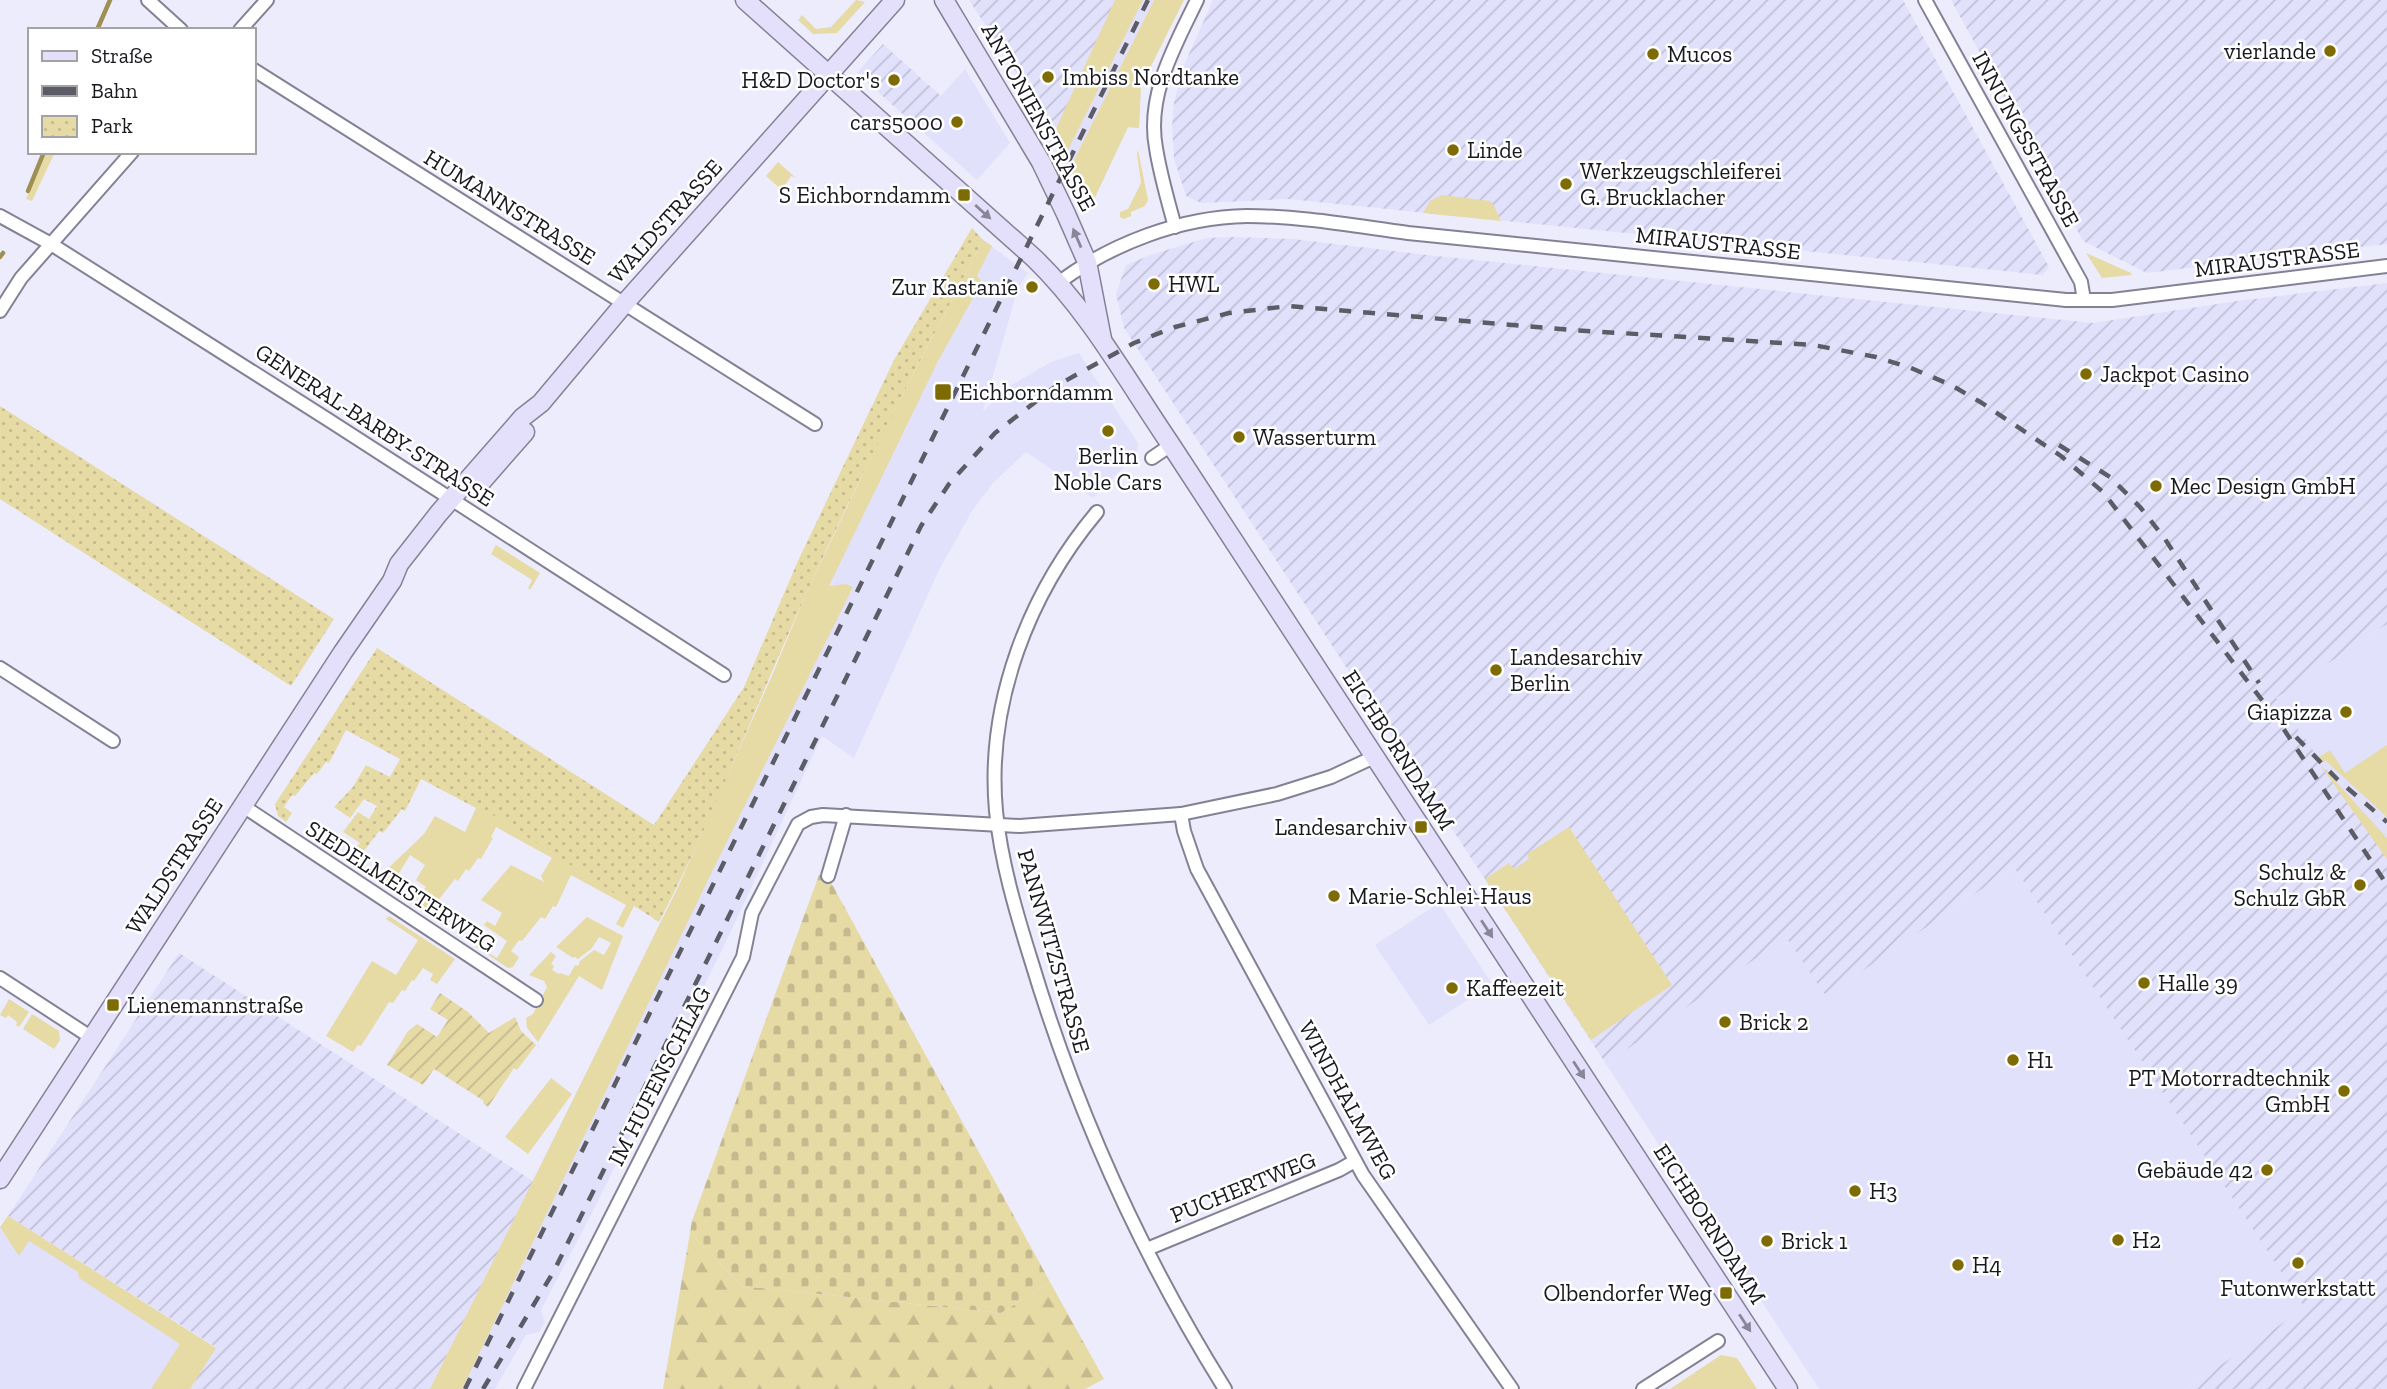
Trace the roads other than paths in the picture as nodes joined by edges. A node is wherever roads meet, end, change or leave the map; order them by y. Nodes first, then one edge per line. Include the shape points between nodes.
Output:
1 (148, 0) edge
2 (267, 0) edge
3 (745, 0) edge
4 (895, 0) edge
5 (944, 0) edge
6 (1197, 0) edge
7 (1925, 0) edge
8 (179, 28) edge
9 (242, 28) edge
10 (256, 71) edge
11 (829, 74) junction
12 (130, 154) edge
13 (0, 216) edge
14 (1175, 227) junction
15 (51, 244) junction
16 (1087, 262) junction
17 (2387, 266) edge
18 (1058, 283) junction
19 (2084, 300) junction
20 (624, 304) junction
21 (0, 311) edge
22 (1102, 342) junction
23 (815, 424) dead end
24 (1171, 445) junction
25 (1152, 458) dead end
26 (456, 502) junction
27 (1097, 512) dead end
28 (0, 668) edge
29 (724, 676) dead end
30 (113, 741) dead end
31 (1374, 757) junction
32 (243, 806) junction
33 (1181, 814) junction
34 (846, 816) junction
35 (998, 825) junction
36 (828, 876) dead end
37 (0, 978) edge
38 (536, 1000) dead end
39 (92, 1038) junction
40 (1355, 1161) junction
41 (0, 1179) edge
42 (1147, 1250) junction
43 (1718, 1341) dead end
44 (524, 1389) edge
45 (1225, 1389) edge
46 (1512, 1389) edge
47 (1643, 1389) edge
48 (1788, 1389) edge

1 - 8 street
2 - 9 street
3 - 11 main road, EICHBORNDAMM
4 - 11 main road, WALDSTRASSE
16 -> 5 main road, ANTONIENSTRASSE via 1041,162
6 - 14 street via 1166,65 1155,111 1155,146
7 - 19 street, INNUNGSSTRASSE via 2081,282
10 - 20 street, HUMANNSTRASSE
11 -> 18 main road, EICHBORNDAMM
11 - 20 main road, WALDSTRASSE
12 - 15 street
13 - 15 street, GENERAL-BARBY-STRASSE
14 - 16 street, MIRAUSTRASSE
14 - 19 street, MIRAUSTRASSE via 1229,217 1281,218
15 - 21 street
15 - 26 street, GENERAL-BARBY-STRASSE
16 - 18 street, MIRAUSTRASSE
16 - 22 main road, ANTONIENSTRASSE
17 - 19 street, MIRAUSTRASSE
18 - 22 main road, EICHBORNDAMM
20 - 23 street, HUMANNSTRASSE
20 - 26 main road, WALDSTRASSE via 541,403 530,425
22 - 24 main road, EICHBORNDAMM
24 - 25 street
24 - 31 main road, EICHBORNDAMM
26 - 29 street, GENERAL-BARBY-STRASSE
26 - 32 main road, WALDSTRASSE via 356,632
27 - 35 street, PANNWITZSTRASSE via 1044,590 1013,663 998,740
28 - 30 street
31 - 33 street, IM HUFENSCHLAG via 1343,773 1288,790
31 -> 48 main road, EICHBORNDAMM
32 - 38 street, SIEDELMEISTERWEG
32 - 39 main road, WALDSTRASSE
33 - 35 street, IM HUFENSCHLAG
33 - 40 street, WINDHALMWEG via 1196,869
34 - 35 street, IM HUFENSCHLAG
34 - 36 street
34 - 44 street, IM HUFENSCHLAG via 811,817 798,824 752,913 743,957
35 - 42 street, PANNWITZSTRASSE via 1007,876 1049,1020 1086,1117
37 - 39 street
39 - 41 main road, WALDSTRASSE
40 - 42 street, PUCHERTWEG
40 - 46 street, WINDHALMWEG
42 - 45 street, PANNWITZSTRASSE
43 - 47 street

